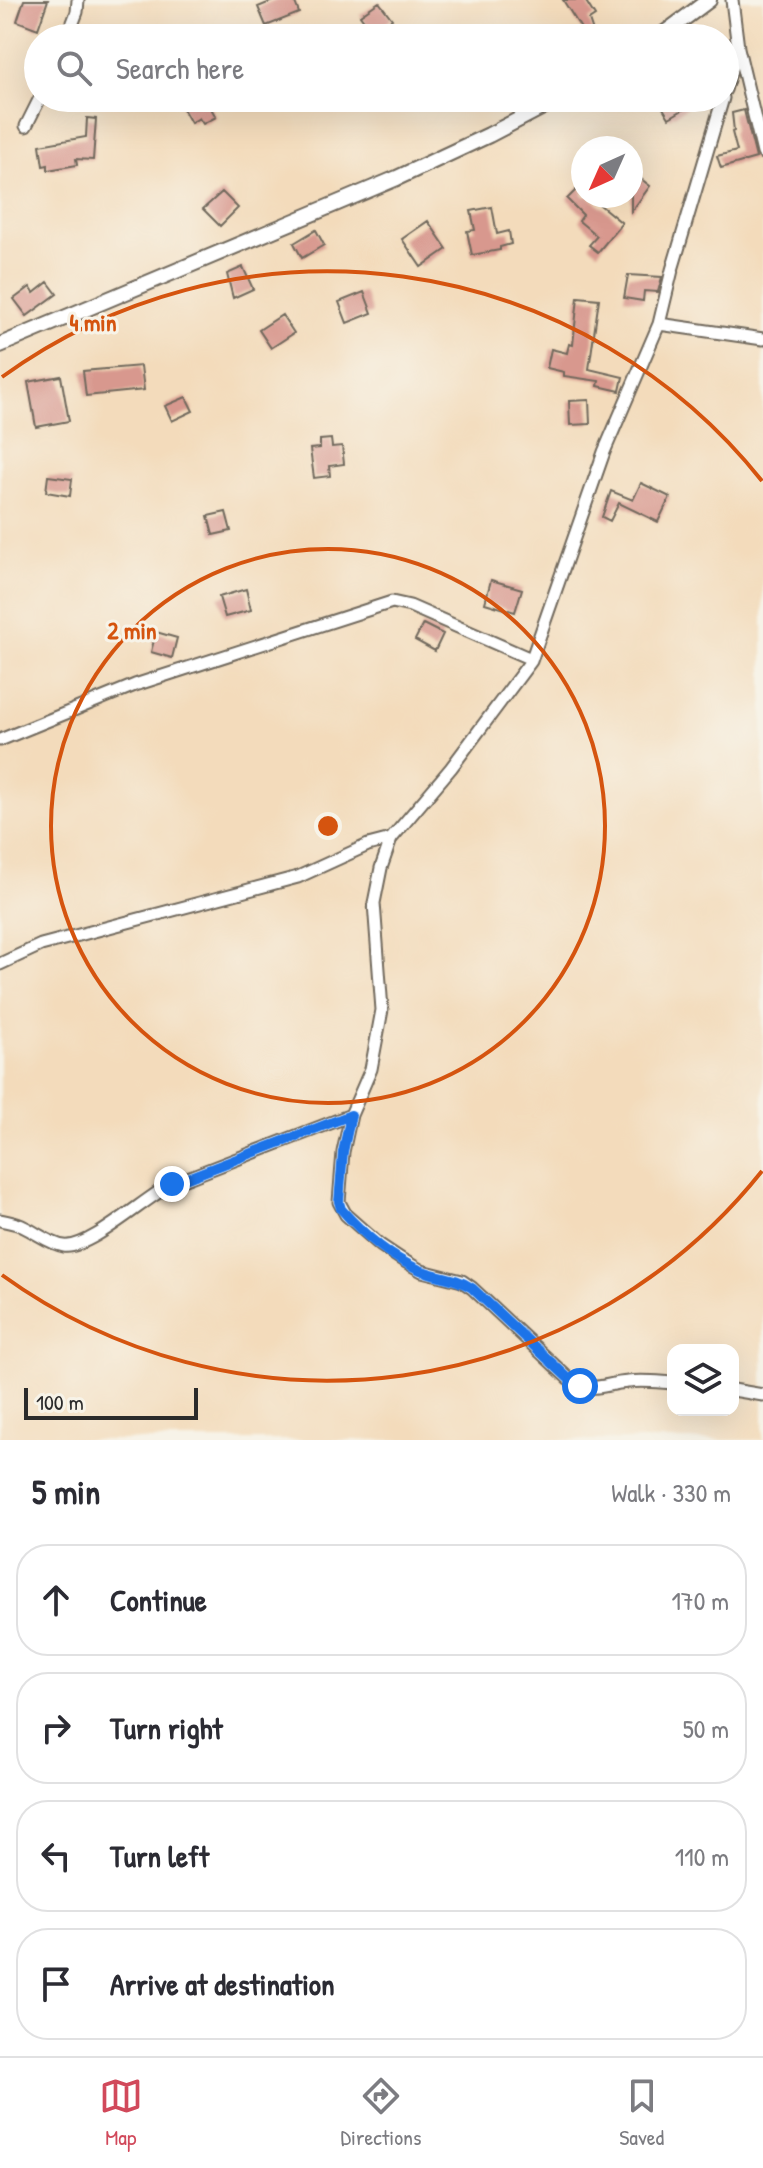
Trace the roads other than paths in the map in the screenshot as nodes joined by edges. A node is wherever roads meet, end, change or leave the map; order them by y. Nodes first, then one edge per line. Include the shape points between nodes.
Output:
1 (78, 0) edge
2 (709, 0) edge
3 (732, 0) edge
4 (72, 24) edge
5 (677, 24) edge
6 (735, 24) edge
7 (739, 52) edge
8 (33, 112) edge
9 (533, 112) edge
10 (719, 112) edge
11 (26, 126) dead end
12 (763, 153) edge
13 (659, 324) junction
14 (763, 339) edge
15 (0, 345) edge
16 (531, 659) junction
17 (0, 740) edge
18 (391, 839) junction
19 (0, 964) edge
20 (351, 1115) junction
21 (0, 1220) edge
22 (667, 1383) edge
23 (739, 1391) edge
24 (763, 1395) edge

1 - 4 street
2 - 5 street
3 - 6 street
7 - 12 street
8 - 11 street
9 - 15 street via 397,178
10 - 13 street
13 - 14 street
13 - 16 street via 604,452
16 - 17 street via 392,602 135,685
16 - 18 street
18 - 19 street via 298,877 41,945
18 - 20 street via 374,903 382,1010 371,1069
20 - 21 street via 172,1184 75,1246 56,1244
20 - 22 street via 339,1202 380,1245 422,1271 472,1288 580,1386
23 - 24 street

